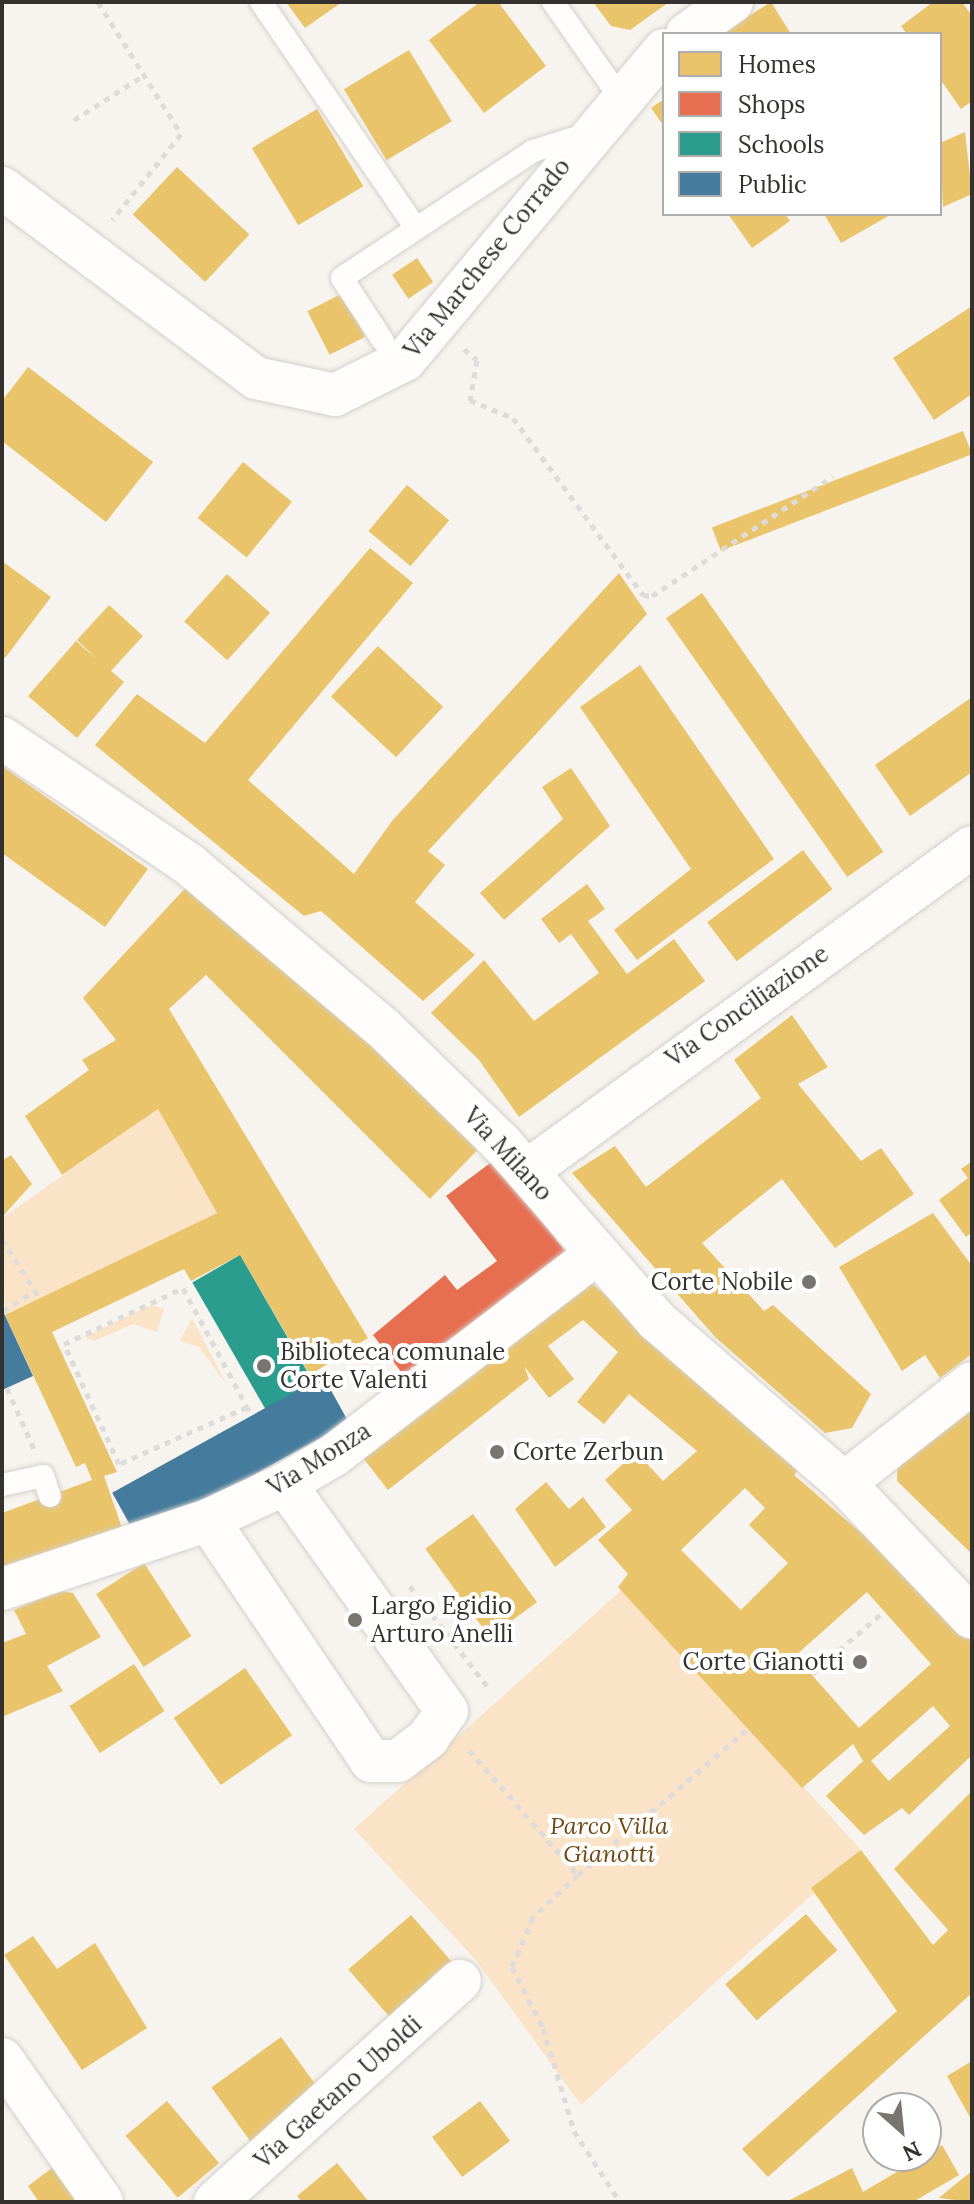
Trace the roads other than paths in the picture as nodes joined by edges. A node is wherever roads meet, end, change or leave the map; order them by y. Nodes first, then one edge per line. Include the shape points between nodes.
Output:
1 (261, 2) edge
2 (553, 2) edge
3 (732, 2) edge
4 (690, 32) edge
5 (662, 52) edge
6 (619, 96) junction
7 (588, 134) junction
8 (2, 188) edge
9 (416, 228) junction
10 (383, 341) dead end
11 (2, 738) edge
12 (972, 847) edge
13 (527, 1171) junction
14 (596, 1254) junction
15 (972, 1383) edge
16 (844, 1483) junction
17 (285, 1484) junction
18 (2, 1485) edge
19 (47, 1486) road end
20 (208, 1520) junction
21 (2, 1589) edge
22 (972, 1618) edge
23 (460, 1981) dead end
24 (2, 2059) edge
25 (102, 2202) edge
26 (215, 2202) edge

1 - 9 lane
2 - 6 lane
3 - 4 street
5 - 6 street, Via Marchese Corrado
6 - 7 street, Via Marchese Corrado
7 - 8 street, Via Marchese Corrado via 405,360 335,395 256,378
7 - 9 lane via 533,151
9 - 10 lane via 342,278
11 - 13 street, Via Milano via 190,865 291,948
12 - 13 street, Via Conciliazione
13 - 14 street, Via Milano
14 - 16 street, Via Milano via 711,1374
14 - 17 street, Via Monza via 334,1455
15 - 16 street
16 - 22 street, Via Milano
17 - 20 street, Via Monza
17 - 20 street via 447,1711 428,1738 398,1761 371,1761
18 - 19 lane
20 - 21 street, Via Monza via 76,1557
23 - 26 street, Via Gaetano Uboldi
24 - 25 street

